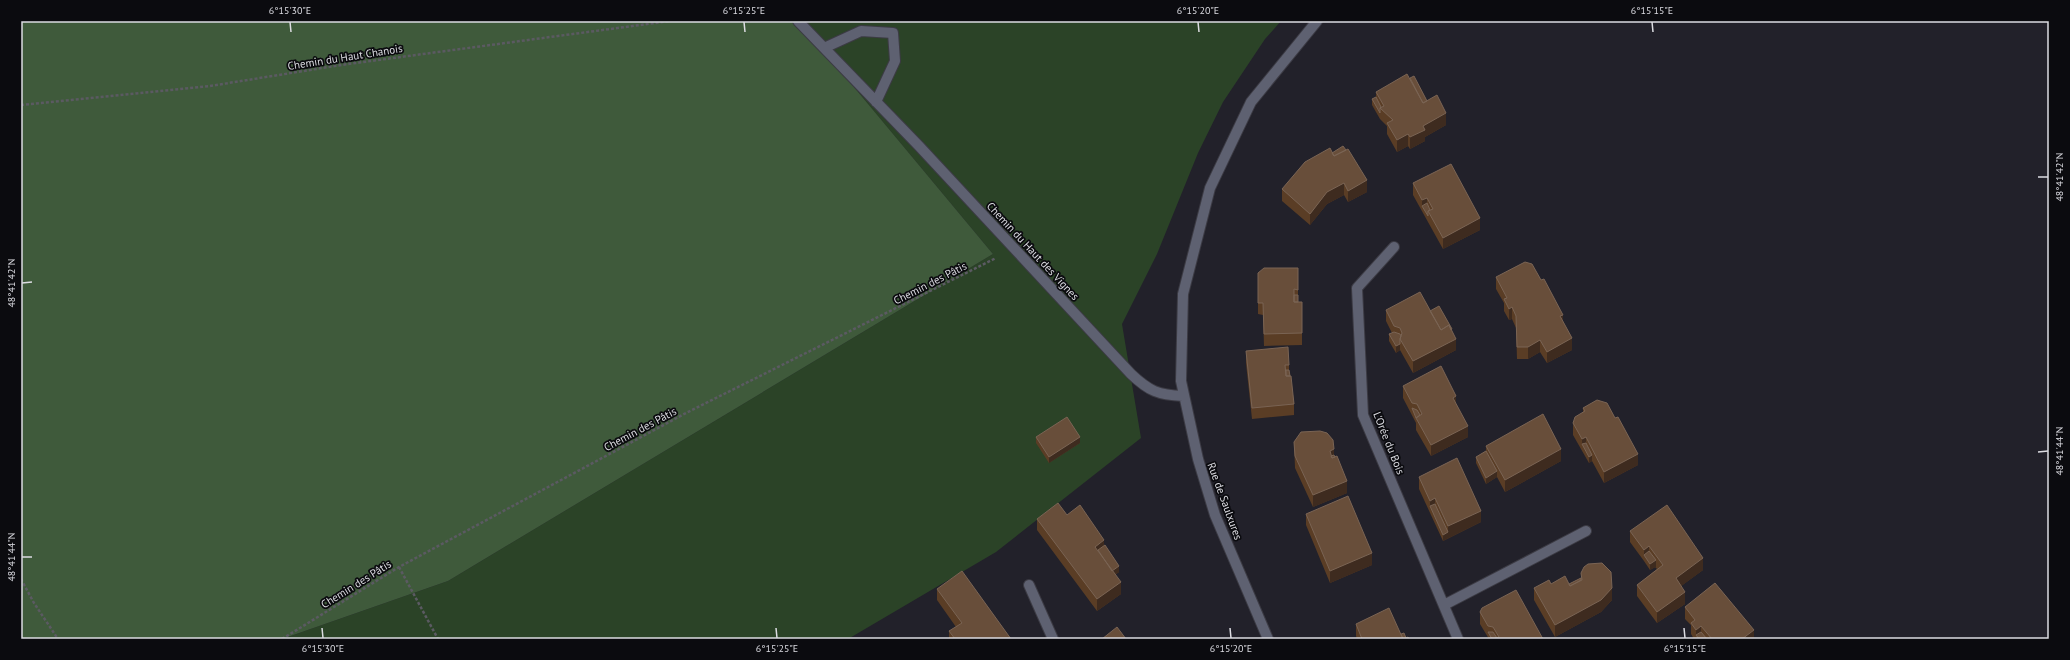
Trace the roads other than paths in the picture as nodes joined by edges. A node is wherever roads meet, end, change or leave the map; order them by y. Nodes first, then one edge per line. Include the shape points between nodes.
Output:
1 (798, 21) edge
2 (1317, 21) edge
3 (824, 48) junction
4 (876, 102) junction
5 (1394, 248) dead end
6 (1183, 396) junction
7 (1586, 531) dead end
8 (1029, 585) dead end
9 (1444, 605) junction
10 (1053, 639) edge
11 (1268, 639) edge
12 (1458, 639) edge

1 - 3 street, Chemin du Haut des Vignes
2 - 6 street, Rue de Saulxures via 1251,102 1210,188 1183,294 1180,364
3 - 4 street, Chemin du Haut des Vignes
3 - 4 street via 861,30 894,33 895,61
4 - 6 street, Chemin du Haut des Vignes via 1146,388 1164,395
5 - 9 street, L'Orée du Bois via 1357,288 1363,414
6 - 11 street, Rue de Saulxures via 1215,515
7 - 9 street
8 - 10 street
9 - 12 street, L'Orée du Bois

